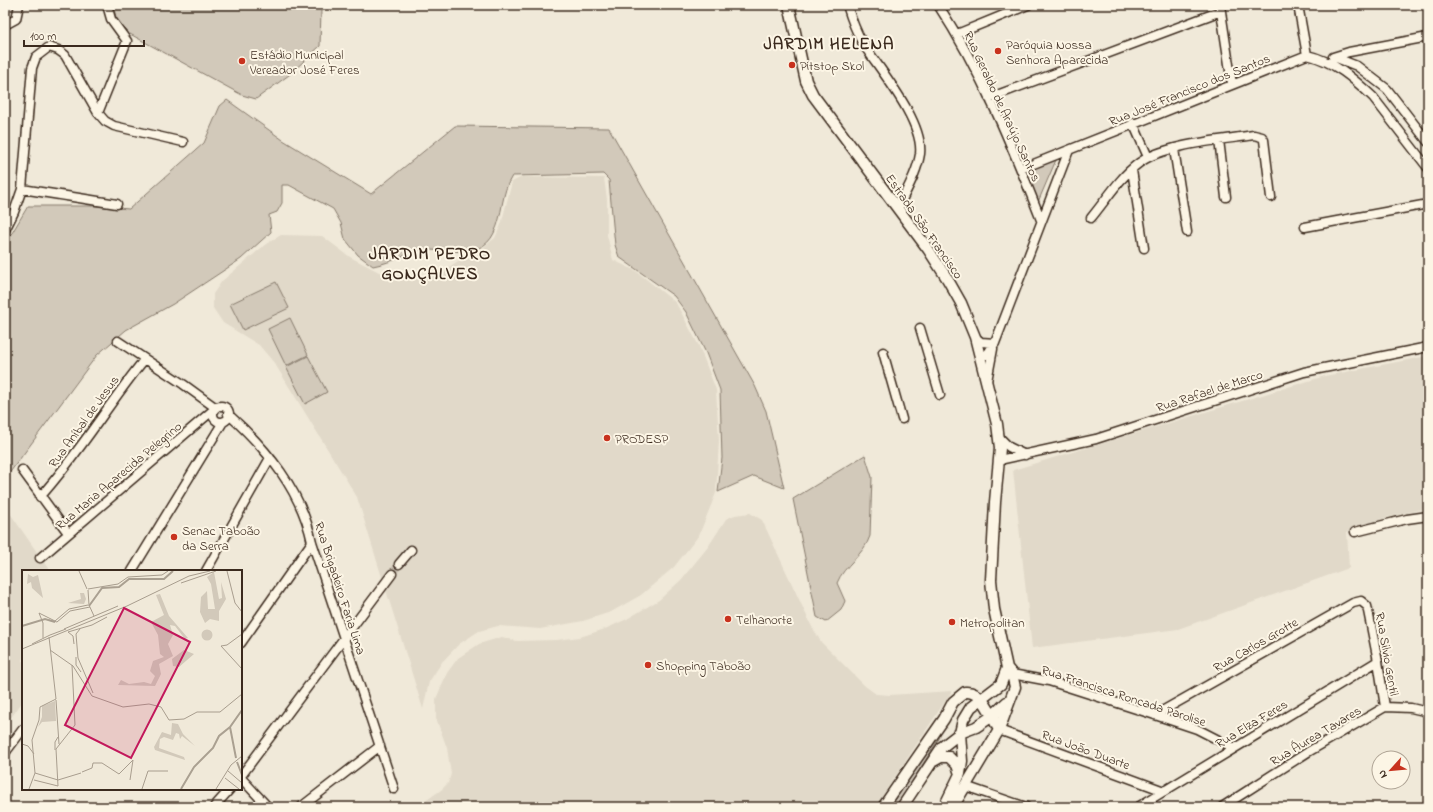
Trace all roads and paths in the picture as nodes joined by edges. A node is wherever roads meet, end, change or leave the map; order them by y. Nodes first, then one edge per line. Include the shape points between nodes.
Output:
1 (19, 5) edge
2 (107, 5) edge
3 (788, 5) edge
4 (847, 5) edge
5 (938, 5) edge
6 (1028, 5) edge
7 (1298, 5) edge
8 (1220, 8) edge
9 (5, 25) edge
10 (957, 34) junction
11 (1428, 37) edge
12 (1307, 55) junction
13 (1332, 60) junction
14 (1375, 80) junction
15 (1232, 84) junction
16 (1366, 90) junction
17 (989, 98) junction
18 (98, 113) junction
19 (1133, 123) junction
20 (1219, 140) junction
21 (183, 142) dead end
22 (1428, 142) edge
23 (1174, 149) junction
24 (1069, 150) junction
25 (1148, 157) junction
26 (1428, 168) edge
27 (1021, 169) junction
28 (1132, 170) junction
29 (22, 189) junction
30 (1226, 197) dead end
31 (1271, 197) dead end
32 (117, 204) dead end
33 (1428, 204) edge
34 (898, 208) junction
35 (1091, 218) dead end
36 (1041, 220) junction
37 (1305, 227) dead end
38 (5, 230) edge
39 (1187, 232) dead end
40 (1144, 248) dead end
41 (920, 328) dead end
42 (975, 337) junction
43 (118, 341) dead end
44 (994, 346) junction
45 (1428, 347) edge
46 (883, 352) dead end
47 (981, 357) junction
48 (144, 360) junction
49 (987, 381) junction
50 (940, 395) dead end
51 (214, 410) junction
52 (228, 414) junction
53 (902, 418) dead end
54 (223, 422) junction
55 (999, 437) junction
56 (1025, 455) junction
57 (270, 458) junction
58 (999, 460) junction
59 (22, 470) dead end
60 (40, 496) junction
61 (1428, 516) edge
62 (1355, 532) dead end
63 (68, 533) junction
64 (312, 542) junction
65 (411, 550) dead end
66 (40, 558) dead end
67 (400, 564) tunnel mouth
68 (133, 570) edge
69 (207, 570) edge
70 (392, 574) tunnel mouth
71 (1367, 606) joint
72 (344, 638) junction
73 (242, 643) edge
74 (1378, 661) junction
75 (1008, 673) junction
76 (982, 699) junction
77 (1010, 699) junction
78 (1385, 707) junction
79 (1428, 712) edge
80 (1155, 715) junction
81 (992, 717) junction
82 (22, 730) edge
83 (999, 730) junction
84 (960, 733) junction
85 (380, 746) junction
86 (1234, 748) junction
87 (5, 753) edge
88 (930, 764) junction
89 (960, 774) junction
90 (242, 776) edge
91 (242, 778) edge
92 (965, 786) junction
93 (394, 789) dead end
94 (229, 790) edge
95 (1164, 791) junction
96 (214, 807) edge
97 (268, 807) edge
98 (301, 807) edge
99 (883, 807) edge
100 (902, 807) edge
101 (944, 807) edge
102 (953, 807) edge
103 (1026, 807) edge
104 (1138, 807) edge
105 (1222, 807) edge

1 - 9 street via 16,19
2 - 18 street via 111,19 126,41
3 - 34 main road, Estrada São Francisco via 806,81 813,95
4 - 34 street via 861,41 899,95 918,138 920,155 916,171
5 - 10 street, Rua Geraldo de Araújo Santos
6 - 10 street
7 - 12 street
8 - 15 street
8 - 17 street
10 - 17 street, Rua Geraldo de Araújo Santos
11 - 13 street via 1349,52
12 - 13 street
12 - 15 street, Rua José Francisco dos Santos
13 - 14 street via 1357,66
13 - 16 street
14 - 16 street
14 - 22 street via 1387,89
15 - 19 street, Rua José Francisco dos Santos
16 - 26 street
17 - 27 street, Rua Geraldo de Araújo Santos
18 - 21 street via 114,126
18 - 29 street via 65,55 49,47 36,57 32,68
19 - 24 street, Rua José Francisco dos Santos
19 - 25 street
20 - 23 street
20 - 30 street
20 - 31 street via 1254,135 1262,137
23 - 25 street
23 - 39 street
24 - 27 street, Rua José Francisco dos Santos
24 - 36 street
25 - 28 street
27 - 36 street, Rua Geraldo de Araújo Santos
28 - 35 street
28 - 40 street
29 - 32 street
29 - 38 street
33 - 37 street
34 - 42 main road, Estrada São Francisco via 948,280
36 - 44 street
41 - 50 street
42 - 44 street
42 - 47 main road, Estrada São Francisco
43 - 48 street
44 - 47 street
44 - 49 street
45 - 56 street, Rua Rafael de Marco via 1304,372 1096,439
46 - 53 street
47 - 49 main road, Estrada São Francisco
48 - 51 street via 184,384
48 - 60 street, Rua Aníbal de Jesus via 76,454
49 - 55 main road, Estrada São Francisco
51 - 52 street via 223,406
51 - 54 street via 215,419
51 - 63 street, Rua Maria Aparecida Pelegrino
52 - 54 street
52 - 57 street, Rua Brigadeiro Faria Lima
54 - 68 street
55 - 56 street via 1009,447
55 - 58 main road, Estrada São Francisco
56 - 58 street, Rua Rafael de Marco
57 - 64 street, Rua Brigadeiro Faria Lima via 297,496
57 - 69 street
58 - 75 main road, Estrada São Francisco via 991,580 994,610
59 - 60 street
60 - 63 street
61 - 62 street
63 - 66 street, Rua Maria Aparecida Pelegrino
64 - 72 street, Rua Brigadeiro Faria Lima
64 - 73 street
65 - 67 street
70 - 72 street
71 - 74 street, Rua Silvio Gentil
71 - 80 street, Rua Carlos Grotte via 1361,601 1353,603
72 - 85 street, Rua Brigadeiro Faria Lima
72 - 90 street
74 - 78 street, Rua Silvio Gentil
74 - 86 street, Rua Elza Feres
75 - 76 main road via 994,691
75 - 77 main road, Estrada São Francisco via 1015,686
75 - 80 street, Rua Francisca Roncada Parolise via 1049,681
76 - 81 main road
76 - 84 main road via 966,713
76 - 99 main road via 969,691 953,702
77 - 81 main road
77 - 83 main road, Estrada São Francisco
78 - 79 street via 1412,708
78 - 105 street, Rua Áurea Tavares
80 - 86 street, Rua Francisca Roncada Parolise via 1197,729
81 - 83 main road
81 - 84 main road
82 - 87 street
83 - 92 main road, Estrada São Francisco
83 - 95 street, Rua João Duarte
84 - 88 main road via 942,747
84 - 89 main road
85 - 93 street, Rua Brigadeiro Faria Lima
85 - 98 street
86 - 95 street, Rua Elza Feres
88 - 89 main road via 940,757 949,757 957,765
88 - 100 main road
89 - 92 main road via 960,781
89 - 101 main road
91 - 97 street
92 - 102 main road, Estrada São Francisco
92 - 103 street
94 - 96 street
95 - 104 street, Rua Elza Feres

